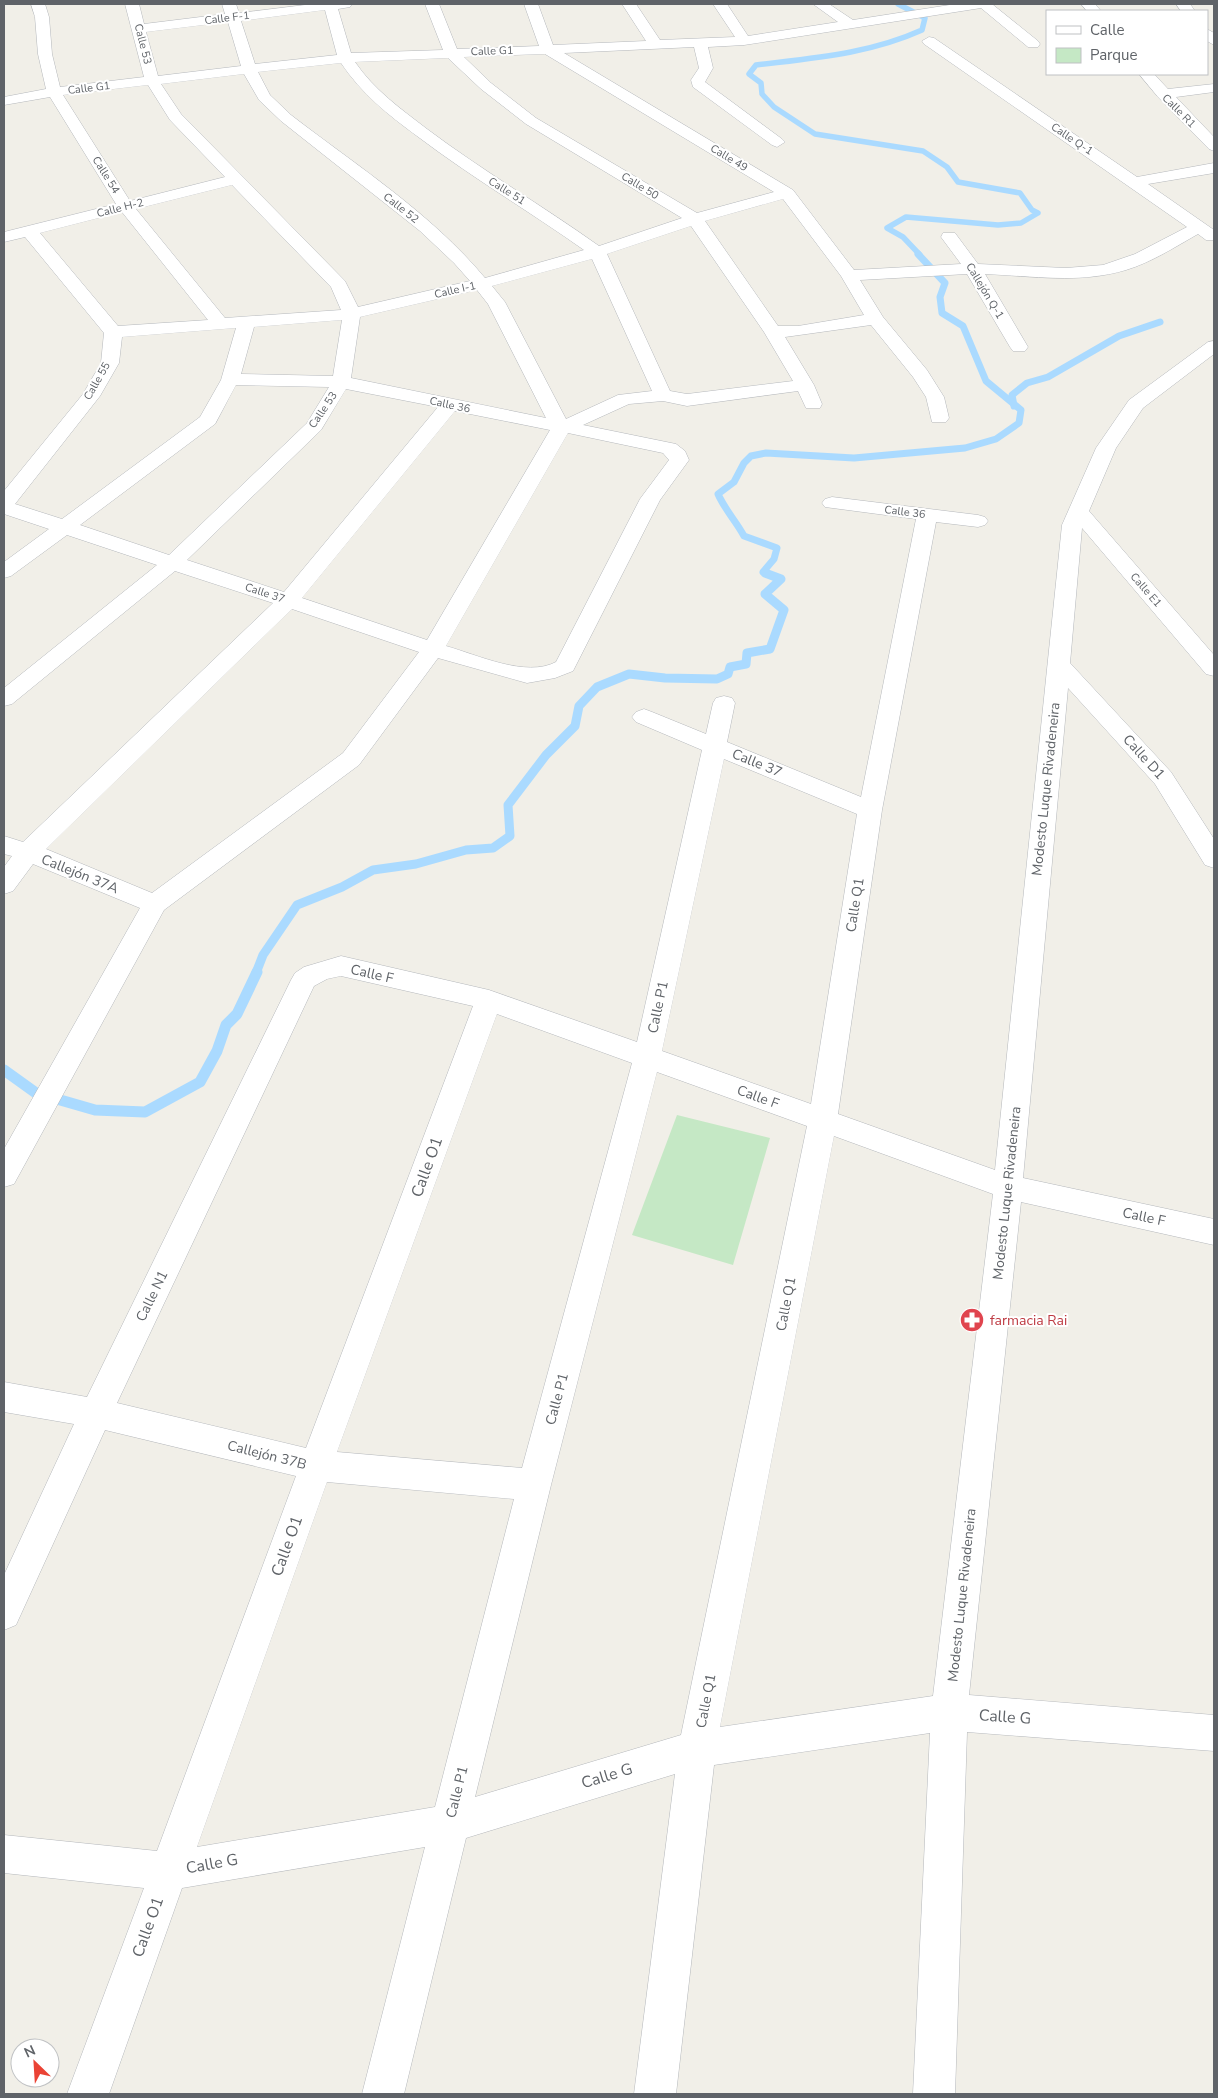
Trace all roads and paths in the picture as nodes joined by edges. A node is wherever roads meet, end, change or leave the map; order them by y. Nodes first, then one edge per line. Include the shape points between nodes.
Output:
1 (38, 4) edge
2 (132, 4) edge
3 (336, 4) edge
4 (432, 4) edge
5 (531, 4) edge
6 (630, 4) edge
7 (720, 4) edge
8 (820, 4) edge
9 (980, 4) edge
10 (984, 4) edge
11 (231, 10) edge
12 (850, 24) junction
13 (139, 29) junction
14 (744, 41) junction
15 (929, 41) dead end
16 (700, 43) junction
17 (1033, 44) dead end
18 (656, 45) junction
19 (547, 49) junction
20 (451, 53) junction
21 (344, 58) junction
22 (249, 69) junction
23 (1147, 75) edge
24 (152, 81) junction
25 (1214, 88) edge
26 (54, 92) junction
27 (1163, 94) junction
28 (4, 100) edge
29 (777, 142) dead end
30 (1214, 146) edge
31 (1214, 168) edge
32 (236, 179) junction
33 (1135, 182) junction
34 (787, 193) junction
35 (126, 207) junction
36 (695, 219) junction
37 (1199, 227) junction
38 (29, 231) junction
39 (4, 237) edge
40 (949, 237) dead end
41 (1214, 238) edge
42 (597, 252) junction
43 (973, 269) junction
44 (849, 275) junction
45 (481, 284) junction
46 (352, 314) junction
47 (875, 319) junction
48 (247, 322) junction
49 (220, 323) junction
50 (113, 332) junction
51 (773, 332) junction
52 (1214, 346) edge
53 (1019, 347) dead end
54 (230, 380) junction
55 (341, 382) junction
56 (806, 384) junction
57 (663, 396) junction
58 (450, 404) junction
59 (813, 404) dead end
60 (939, 418) dead end
61 (561, 428) junction
62 (832, 504) dead end
63 (4, 505) edge
64 (1078, 511) junction
65 (927, 515) junction
66 (978, 521) dead end
67 (65, 527) junction
68 (172, 562) junction
69 (4, 572) edge
70 (288, 601) junction
71 (433, 649) junction
72 (1059, 665) junction
73 (1214, 668) edge
74 (527, 676) joint
75 (4, 699) edge
76 (724, 703) dead end
77 (644, 717) dead end
78 (714, 746) junction
79 (870, 810) junction
80 (4, 846) edge
81 (28, 852) junction
82 (1214, 859) edge
83 (4, 885) edge
84 (155, 904) junction
85 (304, 980) joint
86 (489, 1000) junction
87 (647, 1057) junction
88 (823, 1120) junction
89 (4, 1175) edge
90 (1008, 1187) junction
91 (1214, 1232) edge
92 (4, 1397) edge
93 (96, 1413) junction
94 (316, 1466) junction
95 (534, 1484) junction
96 (4, 1613) edge
97 (949, 1712) junction
98 (1214, 1733) edge
99 (697, 1750) junction
100 (448, 1824) junction
101 (4, 1854) edge
102 (169, 1871) junction
103 (88, 2094) edge
104 (383, 2094) edge
105 (655, 2094) edge
106 (934, 2094) edge

1 - 26 street, Calle 54
2 - 13 street, Calle 53
3 - 11 street, Calle F-1
3 - 21 street, Calle 51
4 - 20 street, Calle 50
5 - 19 street
6 - 18 street
7 - 14 street
8 - 12 street
9 - 12 street, Calle G1
10 - 17 street
11 - 13 street, Calle F-1
11 - 22 street, Calle 52
12 - 14 street, Calle G1
13 - 24 street, Calle 53
14 - 16 street, Calle G1
15 - 33 street, Calle Q-1
16 - 18 street, Calle G1
16 - 29 street via 706,68 698,84
18 - 19 street, Calle G1
19 - 20 street, Calle G1
19 - 34 street, Calle 49
20 - 21 street, Calle G1
20 - 36 street, Calle 50 via 486,86 531,120
21 - 22 street, Calle G1
21 - 42 street, Calle 51 via 361,82 392,110 457,159
22 - 24 street, Calle G1
22 - 45 street, Calle 52 via 264,97 286,118 426,227
23 - 27 street, Calle R1
24 - 26 street, Calle G1
24 - 32 street, Calle 53 via 175,117
25 - 27 street
26 - 28 street, Calle G1
26 - 35 street, Calle 54
27 - 30 street, Calle R1
31 - 33 street
32 - 35 street, Calle H-2
32 - 46 street, Calle 53 via 339,285
33 - 37 street, Calle Q-1
34 - 36 street, Calle I-1
34 - 44 street, Calle 49
35 - 38 street, Calle H-2
35 - 49 street, Calle 54
36 - 42 street, Calle I-1
36 - 51 street, Calle 50
37 - 41 street, Calle Q-1
37 - 43 street via 1142,257 1096,272
38 - 39 street, Calle H-2
38 - 50 street
40 - 43 street, Callejón Q-1
42 - 45 street, Calle I-1
42 - 57 street, Calle 51
43 - 44 street
43 - 53 street, Callejón Q-1
44 - 47 street, Calle 49
45 - 46 street, Calle I-1
45 - 61 street, Calle 52 via 496,302
46 - 48 street, Calle I-1
46 - 55 street, Calle 53
47 - 51 street
47 - 60 street, Calle 49 via 920,374 934,397
48 - 49 street, Calle I-1
48 - 54 street
49 - 50 street, Calle I-1
50 - 63 street, Calle 55 via 110,363 91,396
51 - 56 street, Calle 50
52 - 64 street, Modesto Luque Rivadeneira via 1136,404 1106,448
54 - 55 street, Calle 36
54 - 67 street via 208,420
55 - 58 street, Calle 36
55 - 68 street, Calle 53 via 314,426
56 - 57 street via 687,400
56 - 59 street, Calle 50
57 - 61 street via 626,399
58 - 61 street, Calle 36
58 - 70 street
61 - 71 street
61 - 74 street, Calle 36 via 668,448 678,455 679,460 650,499 565,666 555,672
62 - 65 street, Calle 36
63 - 67 street, Calle 37
64 - 72 street, Modesto Luque Rivadeneira via 1072,525
64 - 73 street, Calle E1
65 - 66 street, Calle 36
65 - 79 street, Calle Q1
67 - 68 street, Calle 37
67 - 69 street
68 - 70 street, Calle 37
68 - 75 street, Calle 53
70 - 71 street, Calle 37
70 - 81 street
71 - 74 street, Calle 37
71 - 84 street via 351,759
72 - 82 street, Calle D1 via 1163,778
72 - 90 street, Modesto Luque Rivadeneira
76 - 78 street, Calle P1
77 - 78 street, Calle 37
78 - 79 street, Calle 37
78 - 87 street, Calle P1
79 - 88 street, Calle Q1
80 - 81 street, Callejón 37A
81 - 83 street
81 - 84 street, Callejón 37A
84 - 89 street
85 - 86 street, Calle F via 313,973 342,966
85 - 93 street, Calle N1
86 - 87 street, Calle F
86 - 94 street, Calle O1
87 - 88 street, Calle F
87 - 95 street, Calle P1
88 - 90 street, Calle F
88 - 99 street, Calle Q1
90 - 91 street, Calle F
90 - 97 street, Modesto Luque Rivadeneira
92 - 93 street, Callejón 37B
93 - 94 street, Callejón 37B
93 - 96 street, Calle N1
94 - 95 street, Callejón 37B
94 - 102 street, Calle O1
95 - 100 street, Calle P1
97 - 98 street, Calle G
97 - 99 street, Calle G
97 - 106 street, Modesto Luque Rivadeneira
99 - 100 street, Calle G
99 - 105 street, Calle Q1
100 - 102 street, Calle G
100 - 104 street, Calle P1
101 - 102 street, Calle G
102 - 103 street, Calle O1

